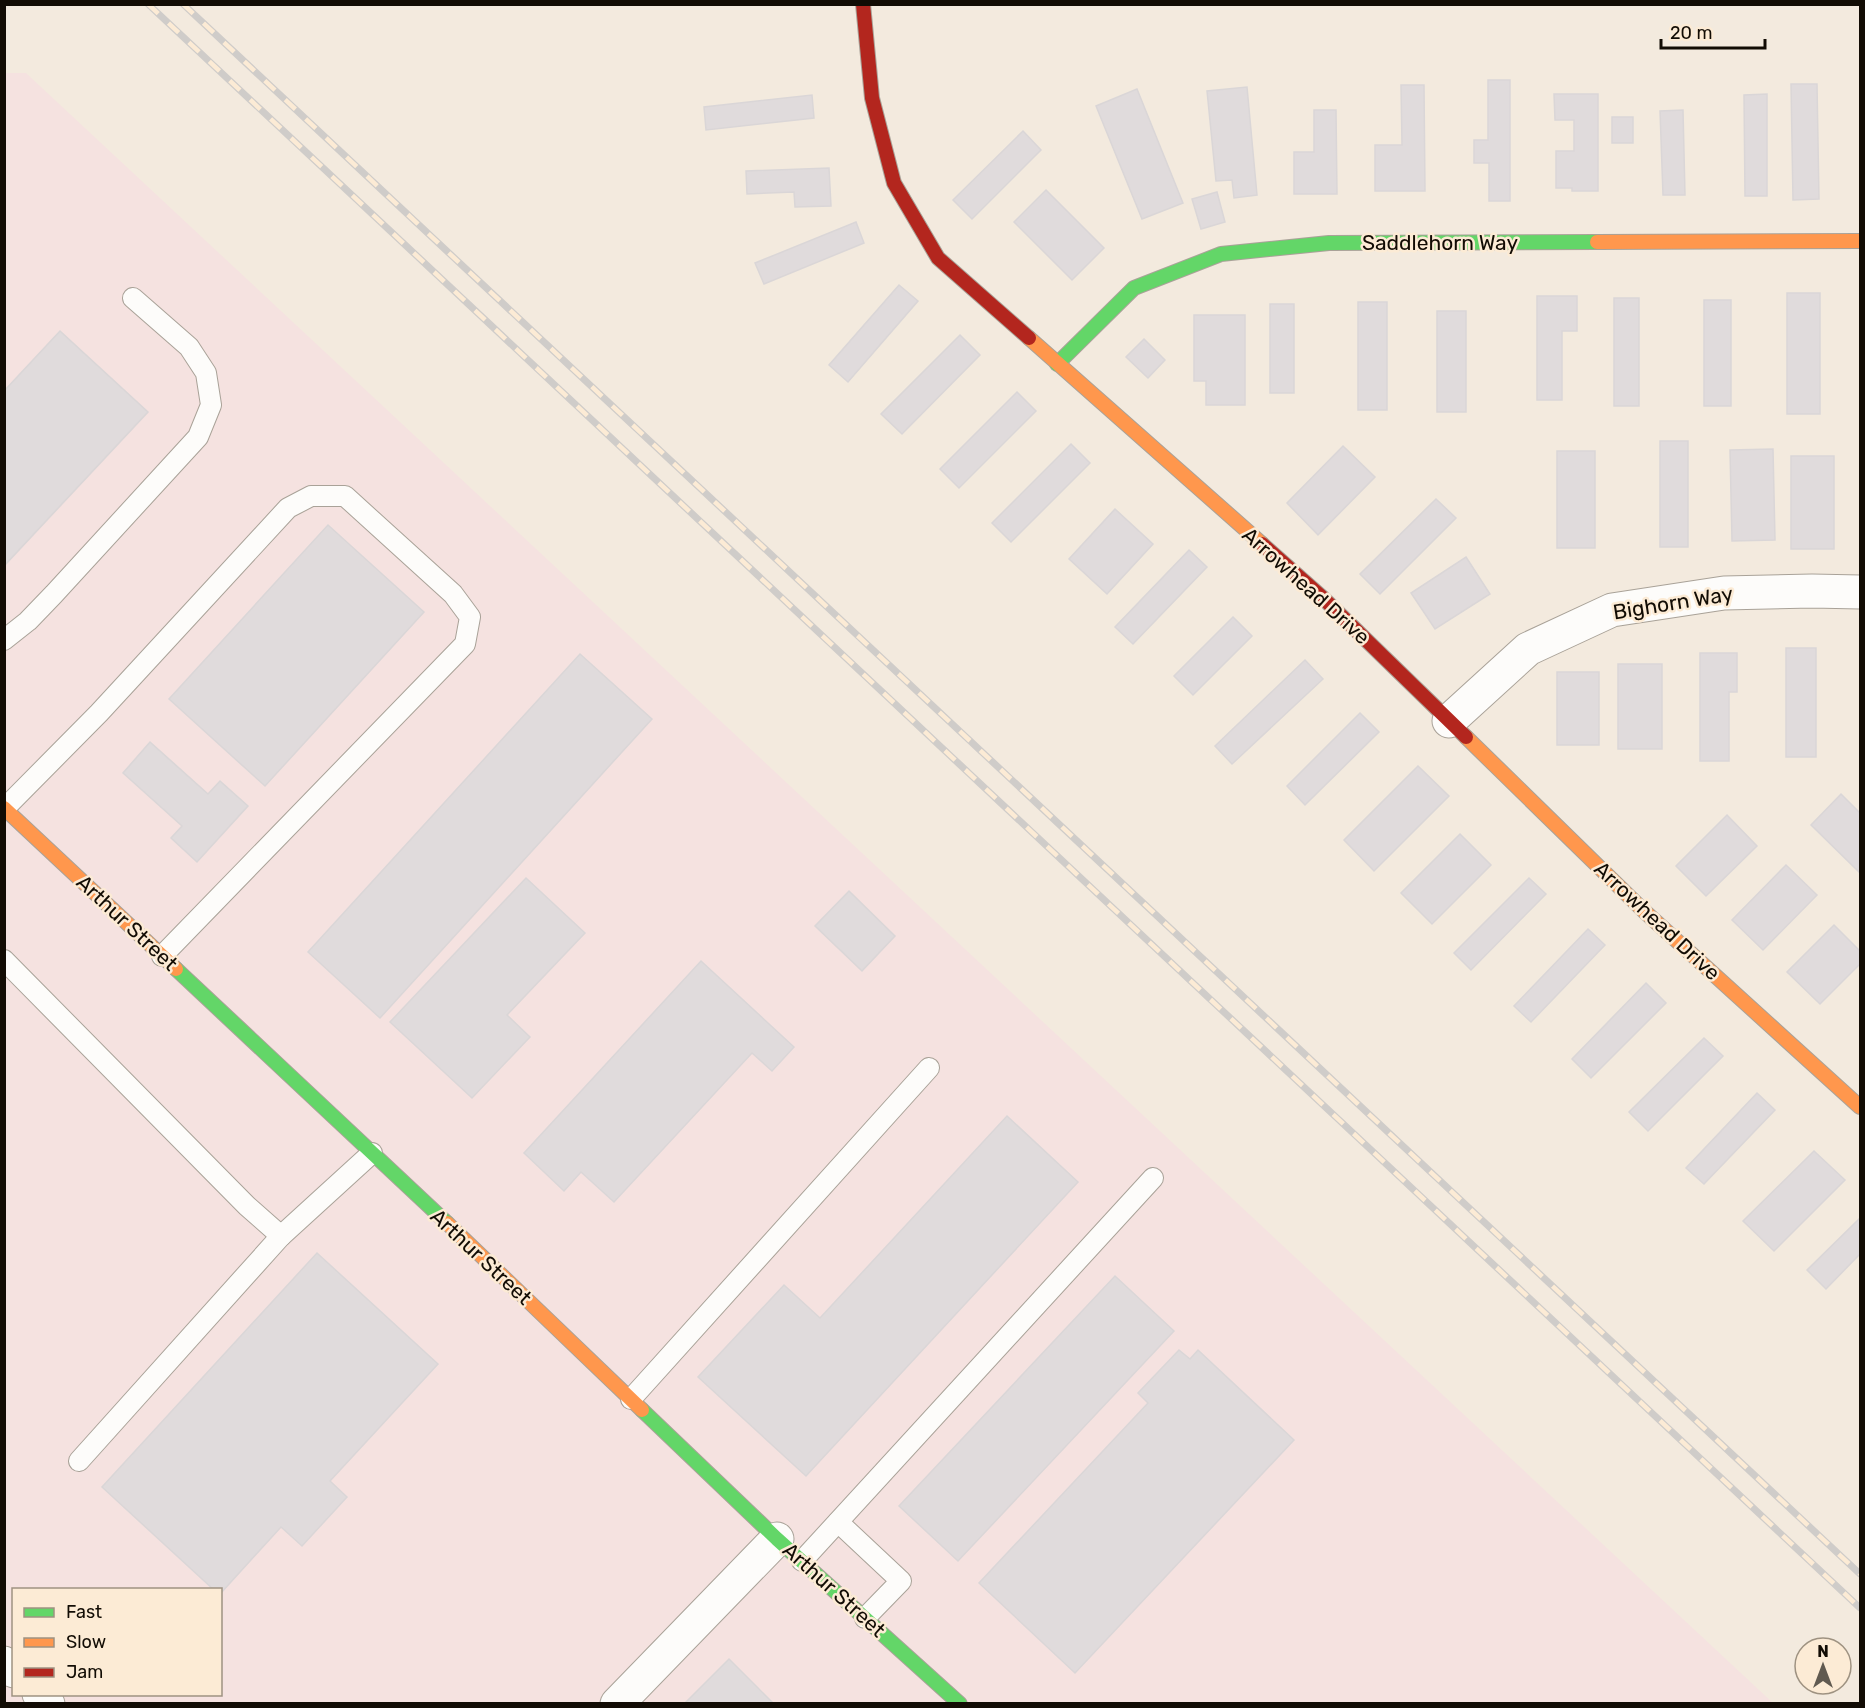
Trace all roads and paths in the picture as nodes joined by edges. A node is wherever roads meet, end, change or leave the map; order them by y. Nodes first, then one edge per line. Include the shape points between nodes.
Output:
1 (863, 4) edge
2 (1860, 241) edge
3 (133, 298) dead end
4 (1057, 364) junction
5 (1860, 592) edge
6 (4, 640) edge
7 (1449, 721) junction
8 (5, 808) edge
9 (162, 956) junction
10 (4, 960) edge
11 (929, 1068) dead end
12 (1860, 1107) edge
13 (372, 1154) junction
14 (1153, 1178) dead end
15 (281, 1236) junction
16 (631, 1399) junction
17 (79, 1461) dead end
18 (838, 1522) junction
19 (777, 1539) junction
20 (802, 1561) junction
21 (865, 1618) junction
22 (617, 1704) edge
23 (960, 1704) edge

1 - 4 street, Arrowhead Drive via 872,98 894,183 938,258
2 - 4 street, Saddlehorn Way via 1329,243 1221,254 1134,288
3 - 6 lane via 189,347 206,373 211,405 198,437 54,594
4 - 7 street, Arrowhead Drive via 1324,599
5 - 7 street, Bighorn Way via 1724,593 1612,610 1528,649
7 - 12 street, Arrowhead Drive via 1644,911
8 - 9 street, Arthur Street
8 - 9 lane via 99,713 288,508 311,496 345,496 453,594 470,617 465,644
9 - 13 street, Arthur Street
10 - 15 lane
11 - 16 lane
13 - 15 lane
13 - 16 street, Arthur Street
14 - 18 lane
15 - 17 lane
16 - 19 street, Arthur Street
18 - 20 lane
18 - 21 lane via 901,1581
19 - 20 street, Arthur Street
19 - 22 street
20 - 21 street, Arthur Street
21 - 23 street, Arthur Street

